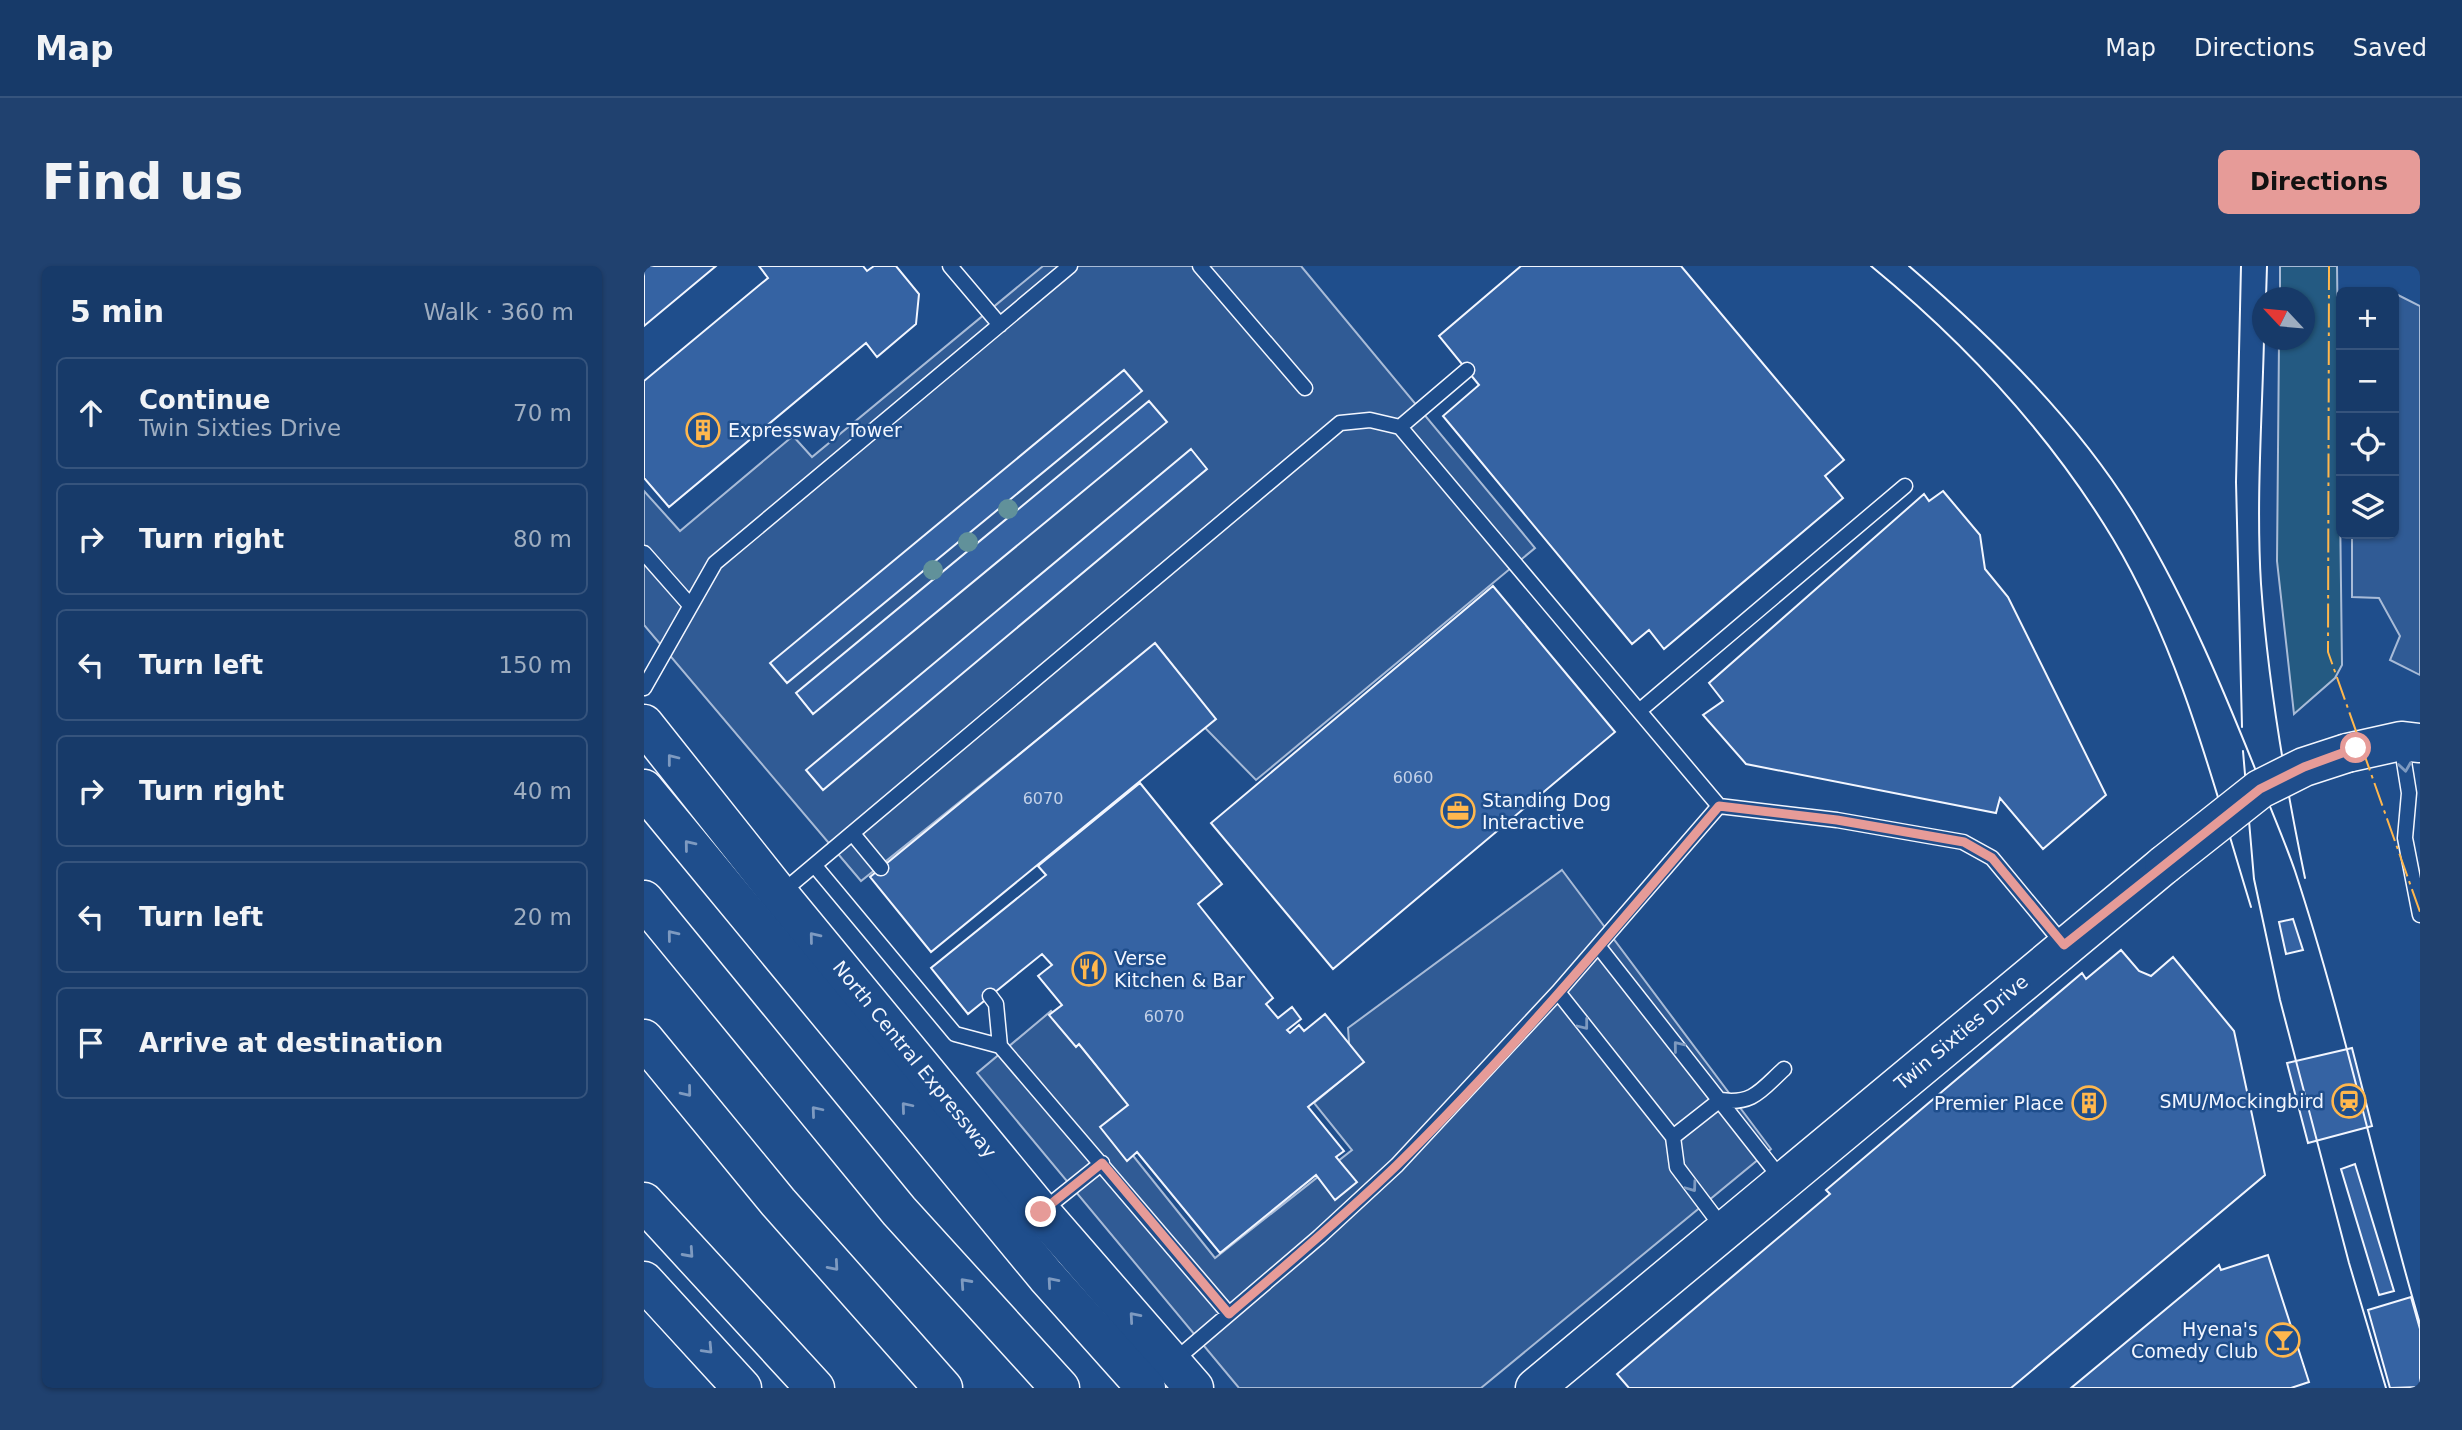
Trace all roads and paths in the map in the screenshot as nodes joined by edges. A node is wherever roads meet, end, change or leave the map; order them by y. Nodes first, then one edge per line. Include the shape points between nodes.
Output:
1 (950, 266) edge
2 (1070, 266) edge
3 (1200, 266) edge
4 (1000, 325) junction
5 (1467, 370) dead end
6 (1305, 388) dead end
7 (1400, 426) junction
8 (1905, 486) dead end
9 (644, 553) edge
10 (689, 604) junction
11 (644, 688) edge
12 (1639, 711) junction
13 (644, 723) edge
14 (2411, 742) edge
15 (644, 789) edge
16 (2414, 797) edge
17 (1719, 806) junction
18 (853, 834) junction
19 (815, 866) junction
20 (881, 867) dead end
21 (779, 894) junction
22 (644, 900) edge
23 (2420, 915) edge
24 (2064, 945) junction
25 (1599, 947) junction
26 (1559, 992) junction
27 (990, 996) dead end
28 (644, 1039) edge
29 (1000, 1046) junction
30 (1784, 1069) dead end
31 (1720, 1100) junction
32 (1673, 1137) junction
33 (1102, 1163) junction
34 (1783, 1182) junction
35 (644, 1202) edge
36 (1041, 1212) junction
37 (1724, 1230) junction
38 (644, 1281) edge
39 (1229, 1314) junction
40 (1183, 1375) edge
41 (742, 1388) edge
42 (815, 1388) edge
43 (943, 1388) edge
44 (1060, 1388) edge
45 (1146, 1388) edge
46 (1535, 1388) edge

1 - 4 lane
2 - 4 lane
3 - 6 lane
4 - 10 lane via 736,542 715,563
5 - 7 lane
7 - 12 lane
7 - 18 lane via 1370,420 1340,423
8 - 12 lane
9 - 10 lane
10 - 11 lane
12 - 17 lane
21 -> 13 main road, North Central Expressway
14 -> 16 lane
14 - 24 main road, Twin Sixties Drive, bridge via 2356,748 2260,789
45 -> 15 main road via 1046,1276
16 - 23 lane via 2405,838
17 - 24 lane via 1964,842 1992,858
17 - 25 lane
18 - 19 lane
18 - 20 lane
19 - 21 lane
19 - 29 lane via 955,1034
36 -> 21 main road, North Central Expressway
44 -> 22 main road via 899,1211
24 - 34 main road, Twin Sixties Drive
25 - 26 lane
31 -> 25 lane
26 -> 32 lane
26 - 39 lane via 1397,1165
27 - 29 lane via 996,1004
28 -> 43 main road via 778,1202
29 - 33 lane
30 - 31 lane via 1749,1100
31 - 32 lane
31 - 34 lane
32 -> 37 lane via 1677,1167
33 - 36 lane
33 - 39 lane
34 - 37 main road, Twin Sixties Drive
35 -> 42 main road
40 -> 36 main road, North Central Expressway
37 - 46 main road, Twin Sixties Drive
38 -> 41 main road
39 - 40 lane

